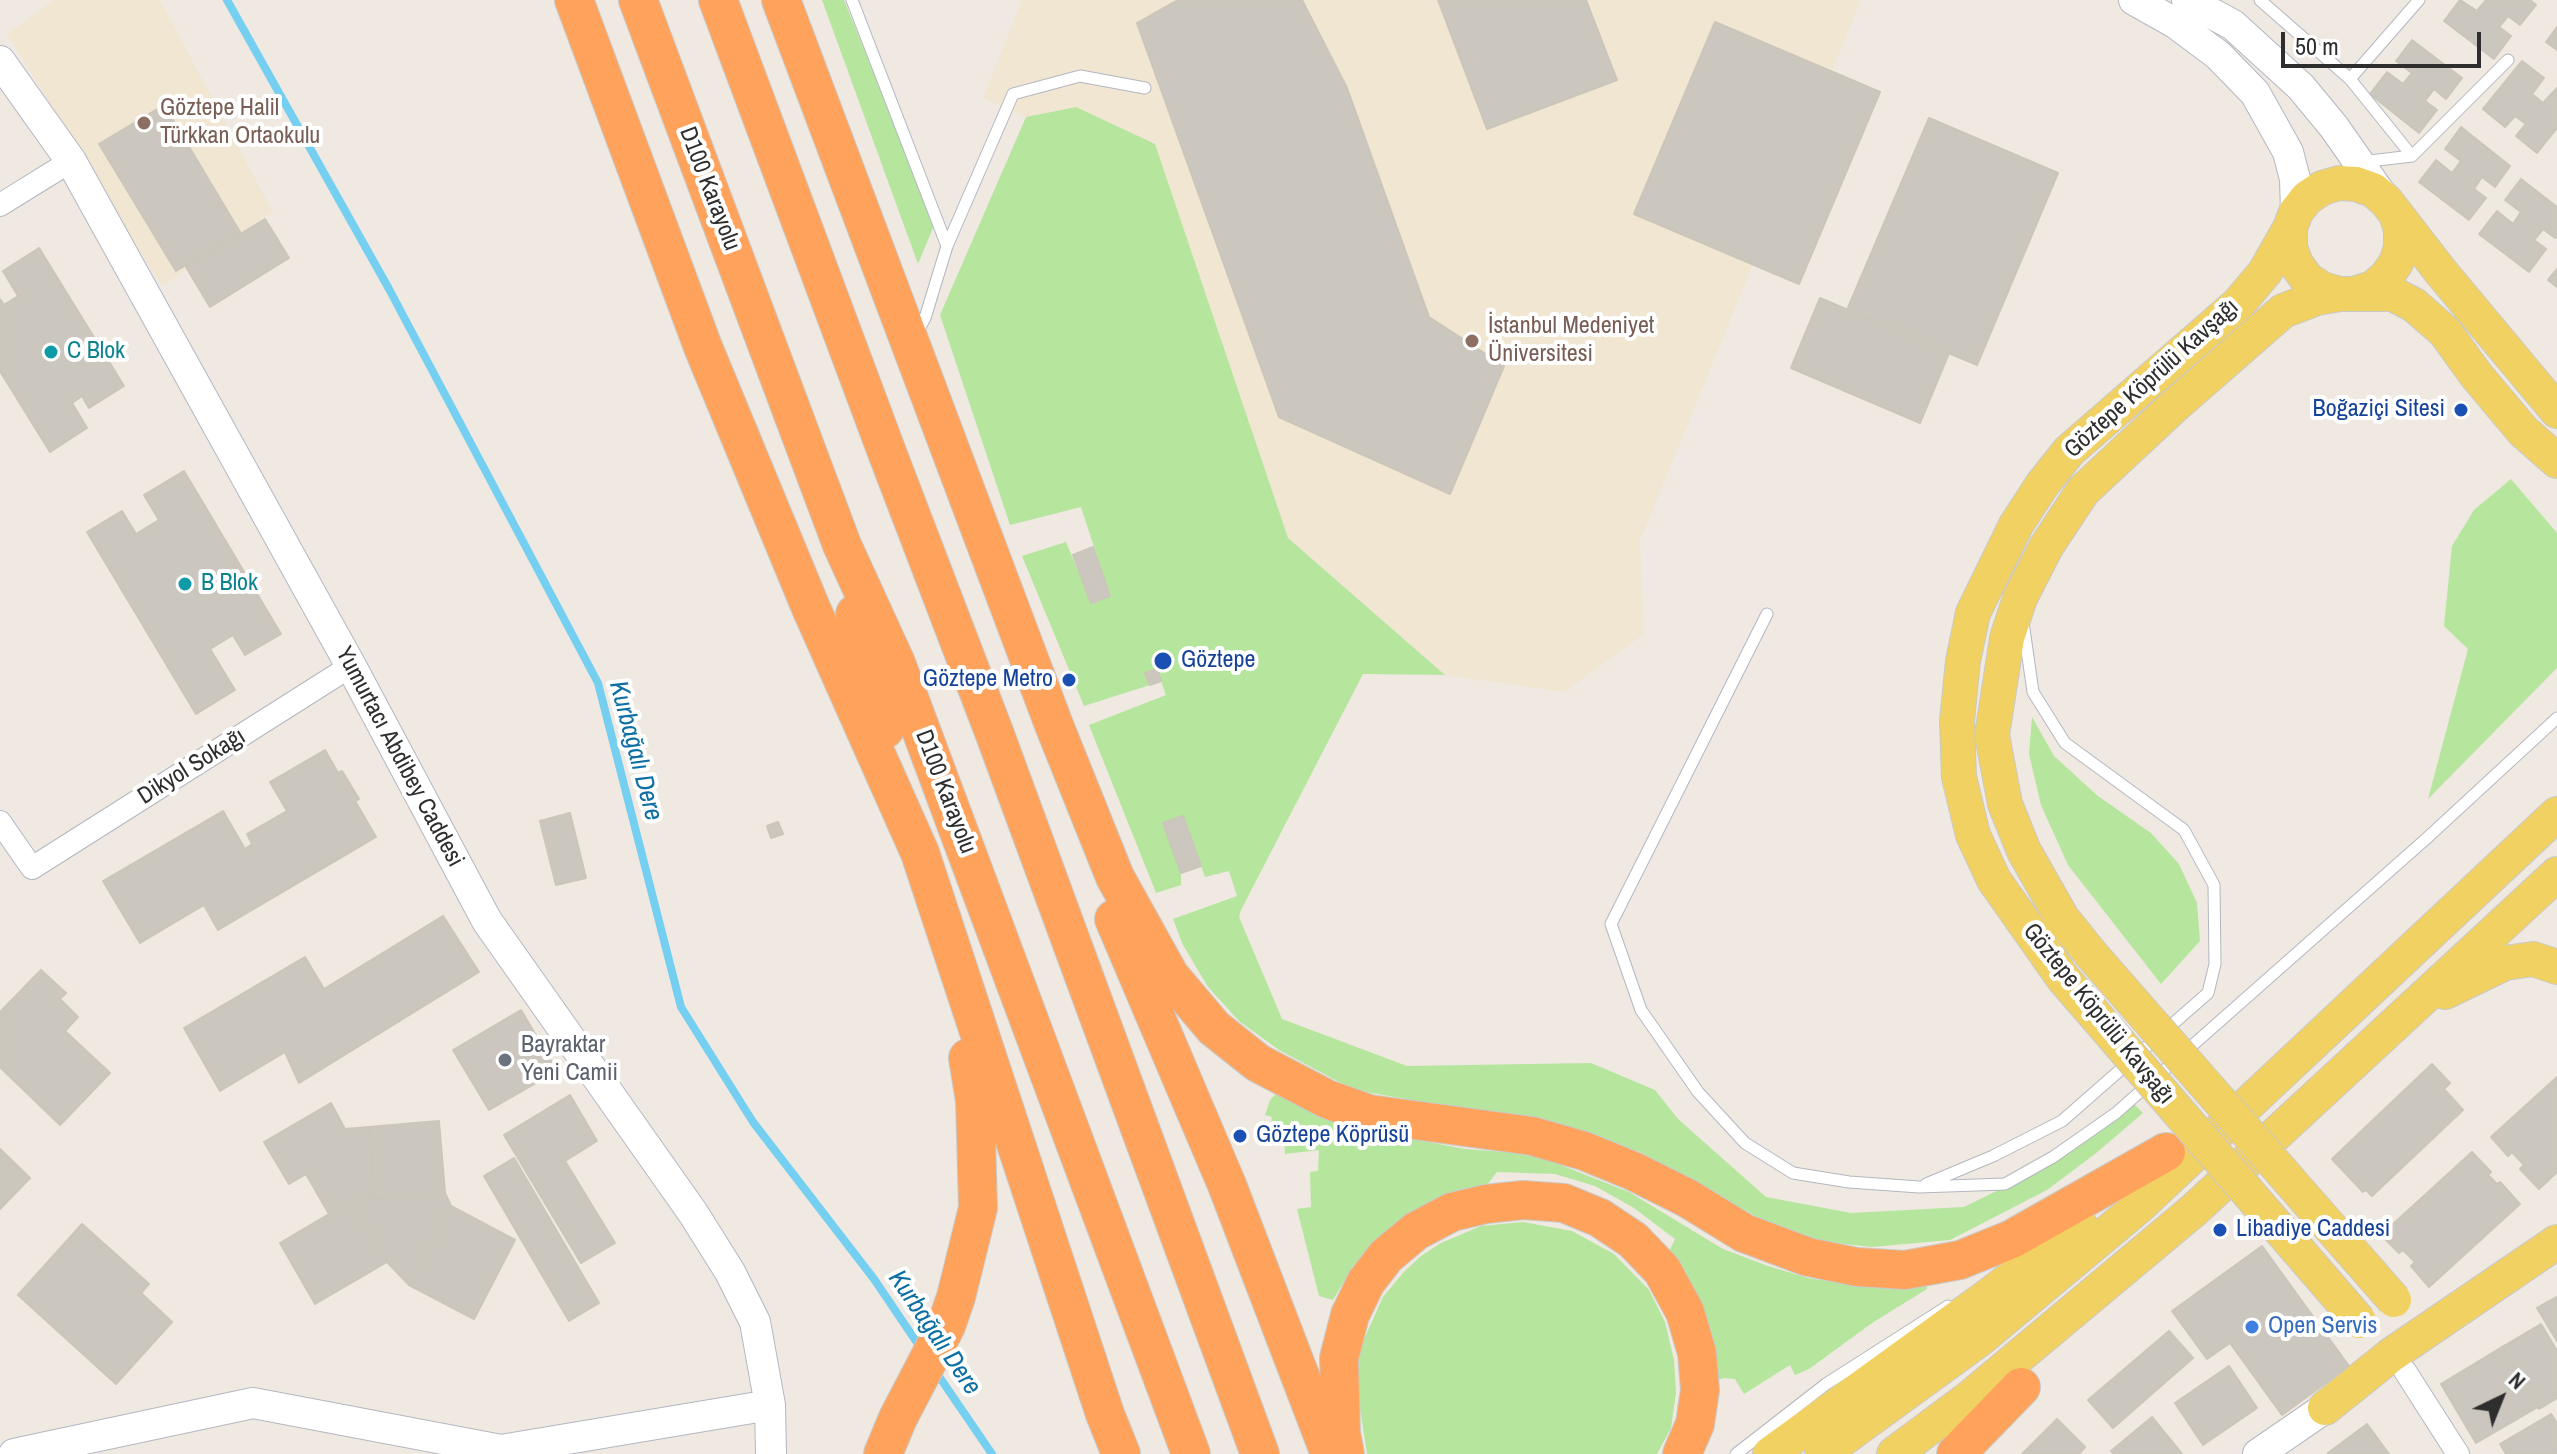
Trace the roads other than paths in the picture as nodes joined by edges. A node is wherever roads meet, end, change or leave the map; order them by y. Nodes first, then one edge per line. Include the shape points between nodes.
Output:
1 (574, 0) edge
2 (638, 0) edge
3 (718, 0) edge
4 (781, 0) edge
5 (852, 0) edge
6 (2134, 0) edge
7 (2187, 0) edge
8 (2260, 0) edge
9 (2419, 0) edge
10 (2508, 60) dead end
11 (0, 61) edge
12 (2350, 79) junction
13 (1145, 88) dead end
14 (2412, 156) junction
15 (71, 161) junction
16 (2359, 163) junction
17 (0, 205) edge
18 (2391, 208) junction
19 (2293, 220) junction
20 (947, 246) junction
21 (2348, 294) junction
22 (909, 345) junction
23 (2557, 411) edge
24 (2557, 461) edge
25 (842, 545) junction
26 (2020, 598) junction
27 (1767, 614) dead end
28 (351, 666) junction
29 (2557, 718) edge
30 (1054, 725) junction
31 (2557, 814) edge
32 (0, 822) edge
33 (920, 853) junction
34 (2557, 874) edge
35 (940, 914) junction
36 (2557, 967) edge
37 (2365, 992) junction
38 (2415, 1006) junction
39 (2166, 1152) junction
40 (1919, 1187) junction
41 (2194, 1210) junction
42 (2557, 1242) edge
43 (2056, 1245) junction
44 (2557, 1270) edge
45 (2430, 1341) junction
46 (2398, 1363) junction
47 (2021, 1387) junction
48 (770, 1405) junction
49 (2325, 1408) joint
50 (14, 1454) edge
51 (771, 1454) edge
52 (883, 1454) edge
53 (1121, 1454) edge
54 (1191, 1454) edge
55 (1260, 1454) edge
56 (1330, 1454) edge
57 (1345, 1454) edge
58 (1682, 1454) edge
59 (1736, 1454) edge
60 (1770, 1454) edge
61 (1822, 1454) edge
62 (1894, 1454) edge
63 (1938, 1454) edge
64 (1956, 1454) edge
65 (2258, 1454) edge
66 (2458, 1454) edge

1 - 33 highway via 703,347
2 - 25 highway, D100 Karayolu
3 - 55 highway
4 - 22 highway
5 - 20 lane
6 - 19 main road via 2218,55 2255,93 2288,152 2295,179
7 - 16 main road via 2233,25 2301,87
8 - 12 lane
9 - 12 lane
10 - 14 lane
11 - 15 main road, Yumurtacı Abdibey Caddesi
12 - 14 lane
13 - 20 lane via 1080,76 1013,94
14 - 16 lane
15 - 17 street
15 - 28 main road, Yumurtacı Abdibey Caddesi
16 - 18 main road
18 - 19 main road via 2373,190 2339,183 2307,198
18 - 21 main road via 2401,239 2396,263 2380,282
18 - 23 main road
19 - 21 main road via 2290,247 2296,264 2314,284
19 - 46 main road, Göztepe Köprülü Kavşağı, bridge via 2265,272 2238,304 2069,451 2016,525 1973,613 1957,721 1959,777 1973,835 1994,880 2063,978
20 - 22 lane via 925,318
21 - 24 main road via 2393,294 2414,305 2445,332 2523,431
21 - 26 main road, Göztepe Köprülü Kavşağı via 2283,311 2172,408 2083,491
22 - 30 highway
25 - 33 highway via 859,632
25 - 54 highway, D100 Karayolu via 896,663
26 - 40 lane via 2033,692 2065,743 2184,830 2214,885 2215,964 2208,993 2062,1121
26 - 45 main road, Göztepe Köprülü Kavşağı, bridge via 2007,638 1992,735 2005,804 2024,851 2062,918 2091,954
27 - 40 lane via 1611,924 1641,1010 1698,1092 1745,1143 1793,1173
28 - 32 street, Dikyol Sokağı via 32,868
28 - 48 main road, Yumurtacı Abdibey Caddesi via 487,921 730,1272 755,1322
29 - 40 lane via 2116,1113 2005,1184
30 - 39 highway via 1115,877 1170,976 1214,1028 1258,1063 1327,1099 1369,1114 1532,1136 1584,1151 1687,1198 1744,1233 1808,1257 1857,1267 1905,1270 1960,1260 2012,1239
30 - 56 highway via 1095,874 1227,1185
31 - 37 main road
33 - 35 highway
34 - 38 main road
35 - 52 highway via 973,1086 978,1208 946,1326
35 - 53 highway
36 - 38 main road via 2533,959 2505,963
37 - 39 main road
37 - 61 main road via 2137,1208 1980,1339
38 - 41 main road
39 - 43 main road
41 - 47 main road
41 - 62 main road via 1968,1399
42 - 45 main road
43 - 59 lane via 1920,1322 1826,1384
43 - 60 main road
44 - 45 main road
45 - 46 main road
46 - 49 main road
46 - 66 street
47 - 63 main road
47 - 64 highway
48 - 50 main road via 501,1450 253,1403
48 - 51 main road, Yumurtacı Abdibey Caddesi
49 - 65 main road
57 - 58 highway via 1339,1358 1350,1315 1366,1282 1416,1231 1463,1209 1523,1200 1564,1203 1600,1218 1633,1240 1662,1270 1685,1312 1697,1353 1700,1390 1695,1424

